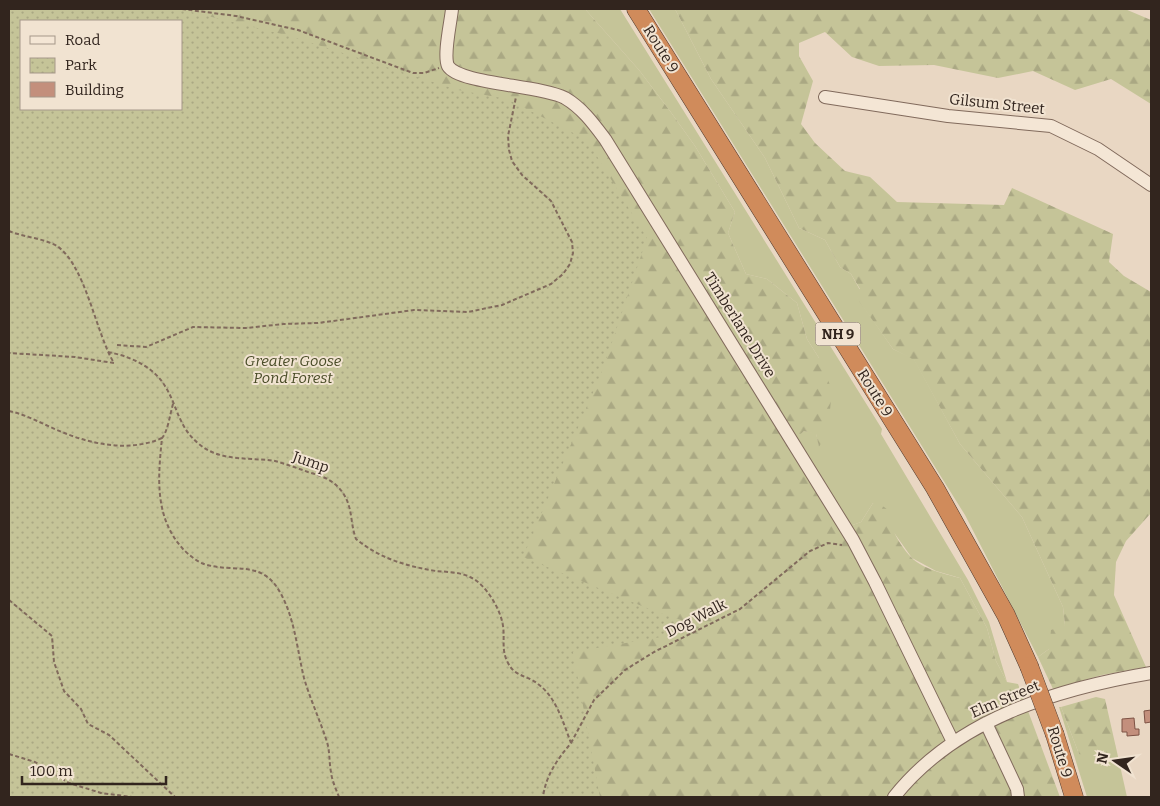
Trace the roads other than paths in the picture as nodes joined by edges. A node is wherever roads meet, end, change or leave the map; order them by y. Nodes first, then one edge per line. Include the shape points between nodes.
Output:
1 (452, 9) edge
2 (636, 9) edge
3 (824, 97) dead end
4 (1151, 185) edge
5 (1151, 673) edge
6 (986, 723) junction
7 (953, 742) junction
8 (894, 797) edge
9 (1018, 797) edge
10 (1074, 797) edge

1 - 7 street, Timberlane Drive via 446,54 448,65 462,76 551,92 574,104 592,121 853,540
2 - 10 highway, Route 9 / NH 9, bridge via 935,488 1006,615 1055,735
3 - 4 street, Gilsum Street via 948,116 1051,126 1098,149
5 - 6 street, Elm Street via 1062,693
6 - 7 street, Elm Street
6 - 9 street
7 - 8 street, Elm Street via 914,774

